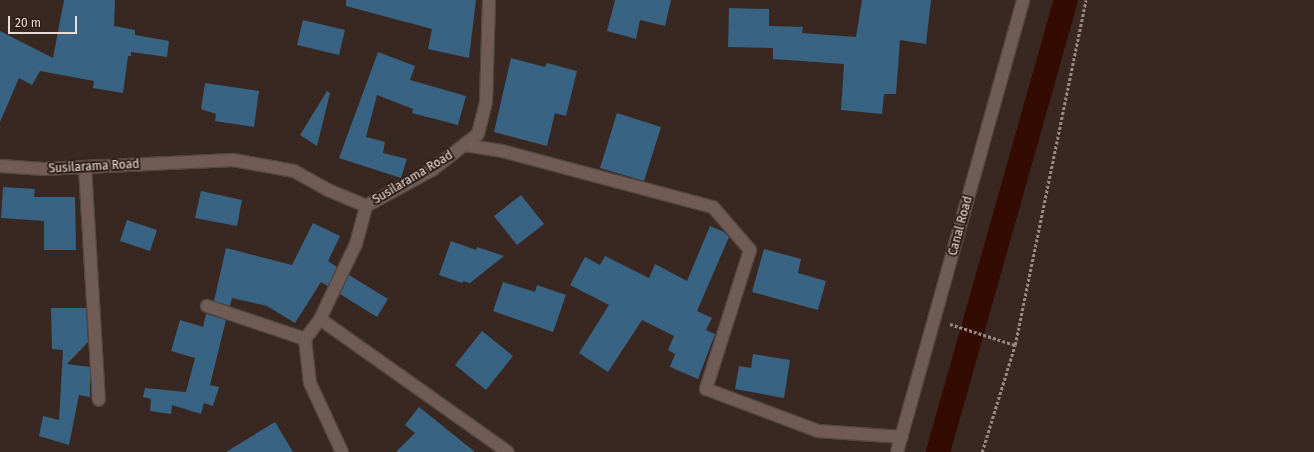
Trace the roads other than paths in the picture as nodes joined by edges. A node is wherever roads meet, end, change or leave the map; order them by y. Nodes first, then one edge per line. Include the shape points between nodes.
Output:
1 (489, 0) edge
2 (1023, 0) edge
3 (464, 145) junction
4 (0, 166) edge
5 (85, 168) junction
6 (366, 206) junction
7 (207, 306) dead end
8 (320, 319) junction
9 (305, 339) junction
10 (99, 400) dead end
11 (902, 437) junction
12 (342, 452) edge
13 (508, 452) edge
14 (897, 452) edge

1 - 3 street, Susilarama Road via 486,102 478,134
2 - 11 street, Canal Road
3 - 6 street, Susilarama Road via 432,170
3 - 11 street via 502,151 713,206 750,250 706,389 818,430
4 - 5 street, Susilarama Road
5 - 6 street, Susilarama Road via 233,160 294,171 328,190
5 - 10 street
6 - 8 street via 356,244
7 - 9 street
8 - 9 street
8 - 13 street
9 - 12 street via 310,383
11 - 14 street, Canal Road

